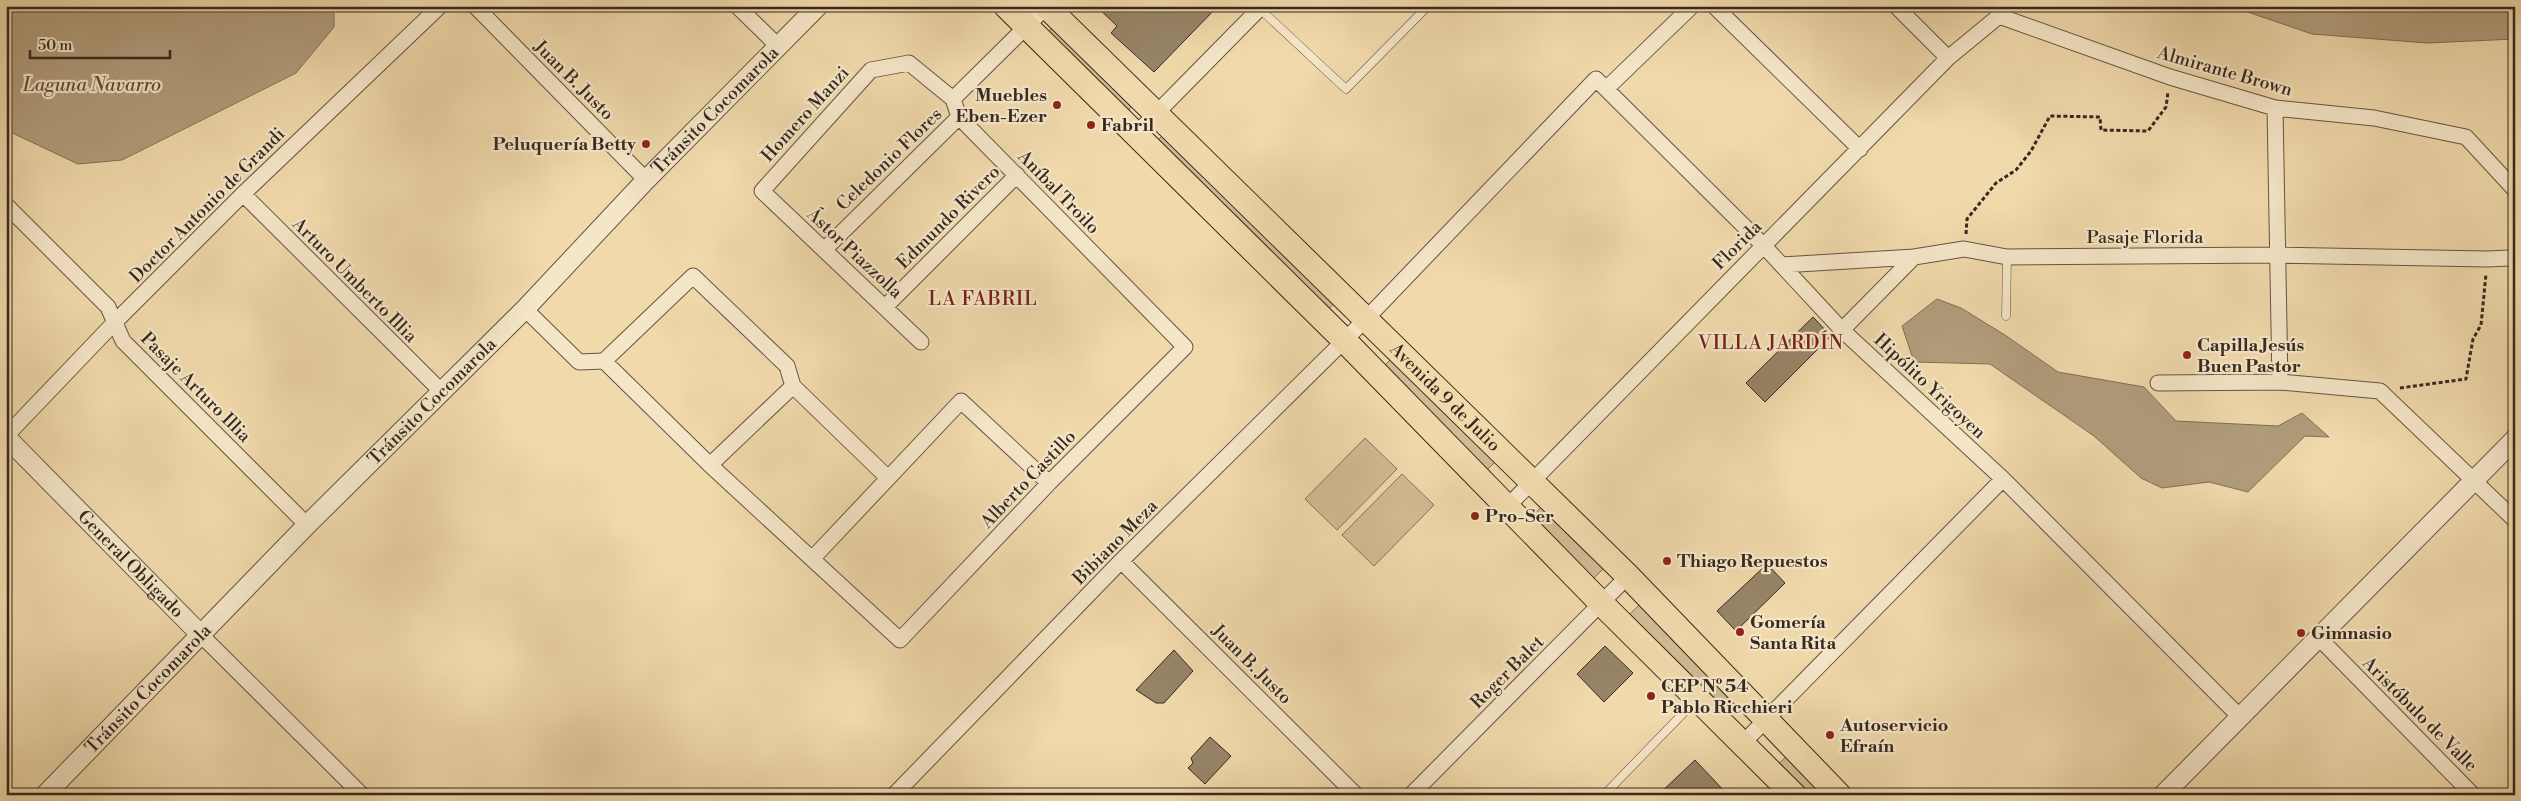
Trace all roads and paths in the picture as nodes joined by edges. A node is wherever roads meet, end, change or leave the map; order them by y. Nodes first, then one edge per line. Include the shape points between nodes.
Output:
1 (440, 6) edge
2 (475, 6) edge
3 (737, 6) edge
4 (818, 6) edge
5 (1006, 6) edge
6 (1428, 6) edge
7 (1692, 6) edge
8 (1714, 6) edge
9 (1896, 6) edge
10 (1046, 7) edge
11 (1261, 8) edge
12 (1999, 16) joint
13 (1027, 26) junction
14 (778, 47) junction
15 (1948, 58) junction
16 (2170, 77) junction
17 (1601, 84) junction
18 (953, 99) junction
19 (2275, 108) junction
20 (1156, 114) junction
21 (959, 117) junction
22 (1136, 134) junction
23 (1860, 149) junction
24 (1017, 175) junction
25 (646, 180) junction
26 (2515, 190) edge
27 (762, 191) joint
28 (243, 194) junction
29 (6, 205) edge
30 (1763, 245) junction
31 (1964, 249) junction
32 (824, 250) junction
33 (2277, 255) junction
34 (1914, 257) junction
35 (2007, 257) junction
36 (2510, 258) dead end
37 (2487, 259) junction
38 (1782, 265) junction
39 (885, 307) junction
40 (525, 309) junction
41 (2006, 316) dead end
42 (1366, 319) junction
43 (115, 322) junction
44 (1842, 330) junction
45 (1343, 339) junction
46 (921, 342) dead end
47 (1185, 346) joint
48 (604, 362) junction
49 (2280, 382) junction
50 (2158, 383) dead end
51 (793, 386) junction
52 (441, 391) junction
53 (2380, 391) junction
54 (6, 436) edge
55 (2515, 439) edge
56 (710, 465) junction
57 (888, 478) junction
58 (2002, 480) junction
59 (2475, 480) junction
60 (1531, 481) junction
61 (1049, 483) junction
62 (1507, 507) junction
63 (2515, 520) edge
64 (307, 525) junction
65 (812, 560) junction
66 (1122, 561) junction
67 (1628, 576) junction
68 (1602, 604) junction
69 (202, 636) junction
70 (2318, 638) junction
71 (1698, 697) junction
72 (2240, 717) junction
73 (1765, 720) junction
74 (1743, 743) junction
75 (45, 795) edge
76 (362, 795) edge
77 (894, 795) edge
78 (1356, 795) edge
79 (1411, 795) edge
80 (1604, 795) edge
81 (1794, 795) edge
82 (1839, 795) edge
83 (2163, 795) edge
84 (2473, 795) edge

1 - 28 street, Doctor Antonio de Grandi
2 - 25 street, Juan B. Justo
3 - 14 street
4 - 14 street, Tránsito Cocomarola
5 - 13 main road, Avenida 9 de Julio
6 - 11 lane via 1346,89
7 - 17 street, Bibiano Meza
8 - 23 street
9 - 15 street
10 - 13 street, Celedonio Flores
10 - 20 main road, Avenida 9 de Julio
11 - 20 street
12 - 15 street, Florida
12 - 16 street, Almirante Brown
13 - 18 street, Celedonio Flores
13 - 22 main road, Avenida 9 de Julio
14 - 25 street, Tránsito Cocomarola
15 - 23 street, Florida
16 - 19 street, Almirante Brown
16 - 31 path via 2166,107 2148,131 2101,130 2100,117 2050,116 2031,151 2016,170 1996,183 1967,219
17 - 30 street, Hipólito Yrigoyen
17 - 42 street, Bibiano Meza
18 - 21 street, Aníbal Troilo
18 - 27 street, Homero Manzi via 909,63 871,70
19 - 26 street, Almirante Brown via 2374,118 2466,137
19 - 33 street
20 - 22 street
20 - 42 main road, Avenida 9 de Julio
21 - 24 street, Aníbal Troilo
21 - 32 street, Celedonio Flores
22 - 45 main road, Avenida 9 de Julio
23 - 30 street, Florida
24 - 39 street, Edmundo Rivero
24 - 47 street, Aníbal Troilo
25 - 40 street, Tránsito Cocomarola
27 - 32 street, Ástor Piazzolla
28 - 43 street, Doctor Antonio de Grandi
28 - 52 street, Arturo Umberto Illia
29 - 43 street, Pasaje Arturo Illia via 108,307
30 - 38 street, Hipólito Yrigoyen
30 - 60 street, Florida
31 - 34 street, Pasaje Florida
31 - 35 street, Pasaje Florida
32 - 39 street, Ástor Piazzolla
33 - 35 street, Pasaje Florida
33 - 37 street, Pasaje Florida
33 - 49 street
34 - 38 street, Pasaje Florida
34 - 44 street
35 - 41 lane
36 - 37 street, Pasaje Florida
37 - 53 path via 2481,325 2473,339 2466,379
38 - 44 street, Hipólito Yrigoyen
39 - 46 street, Ástor Piazzolla
40 - 48 street via 579,362
40 - 52 street, Tránsito Cocomarola
42 - 45 street, Bibiano Meza
42 - 60 main road, Avenida 9 de Julio
43 - 54 street, Doctor Antonio de Grandi
43 - 64 street, Pasaje Arturo Illia via 123,341
44 - 58 street, Hipólito Yrigoyen
45 - 62 main road, Avenida 9 de Julio
45 - 66 street, Bibiano Meza
47 - 61 street, Alberto Castillo
48 - 51 street via 693,276 787,366
48 - 56 street
49 - 50 street
49 - 53 street
51 - 56 street
51 - 57 street
52 - 64 street, Tránsito Cocomarola
53 - 59 street
54 - 69 street, General Obligado
55 - 59 street
56 - 65 street
57 - 61 street via 961,401
57 - 65 street
58 - 72 street, Hipólito Yrigoyen
58 - 73 street
59 - 63 street
59 - 70 street
60 - 62 street, Florida
60 - 67 main road, Avenida 9 de Julio
61 - 65 street, Alberto Castillo via 900,640
62 - 68 main road, Avenida 9 de Julio
64 - 69 street, Tránsito Cocomarola
66 - 77 street, Bibiano Meza
66 - 78 street, Juan B. Justo
67 - 68 street, Roger Balet
67 - 73 main road, Avenida 9 de Julio
68 - 71 main road, Avenida 9 de Julio
68 - 79 street, Roger Balet
69 - 75 street, Tránsito Cocomarola
69 - 76 street, General Obligado
70 - 72 street
70 - 84 street, Aristóbulo de Valle
71 - 74 main road, Avenida 9 de Julio
71 - 80 lane
72 - 83 street
73 - 74 street
73 - 82 main road, Avenida 9 de Julio
74 - 81 main road, Avenida 9 de Julio

